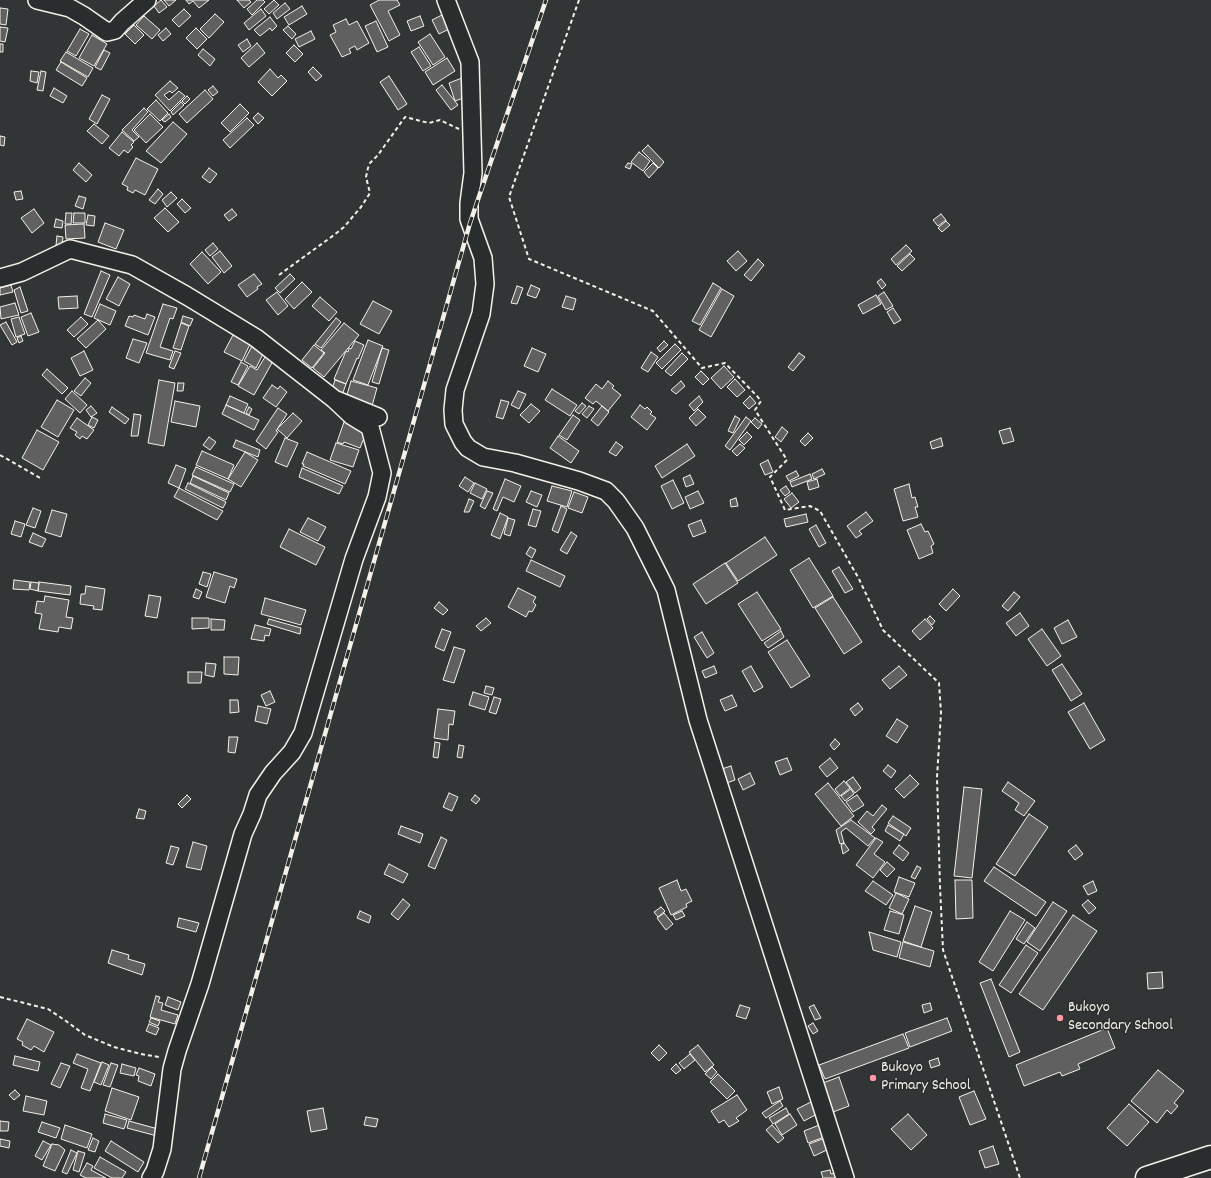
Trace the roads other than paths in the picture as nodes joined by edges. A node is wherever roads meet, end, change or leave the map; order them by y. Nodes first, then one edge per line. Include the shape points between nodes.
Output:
1 (37, 0) edge
2 (147, 0) edge
3 (446, 0) edge
4 (0, 278) edge
5 (334, 399) junction
6 (378, 417) dead end
7 (1211, 1157) edge
8 (152, 1178) edge
9 (845, 1178) edge
10 (1147, 1178) edge

1 - 2 street via 70,8 107,32 115,30
3 - 9 street via 470,62 473,173 469,219 483,258 485,284 481,314 455,390 454,424 468,448 483,457 515,463 606,491 635,528 666,590 698,720
4 - 5 street via 22,272 70,248 132,265 256,338
5 - 6 street
5 - 8 street via 352,416 370,427 382,473 378,497 354,559 302,733 292,752 258,795 243,834 200,984 172,1069 162,1149
7 - 10 main road

